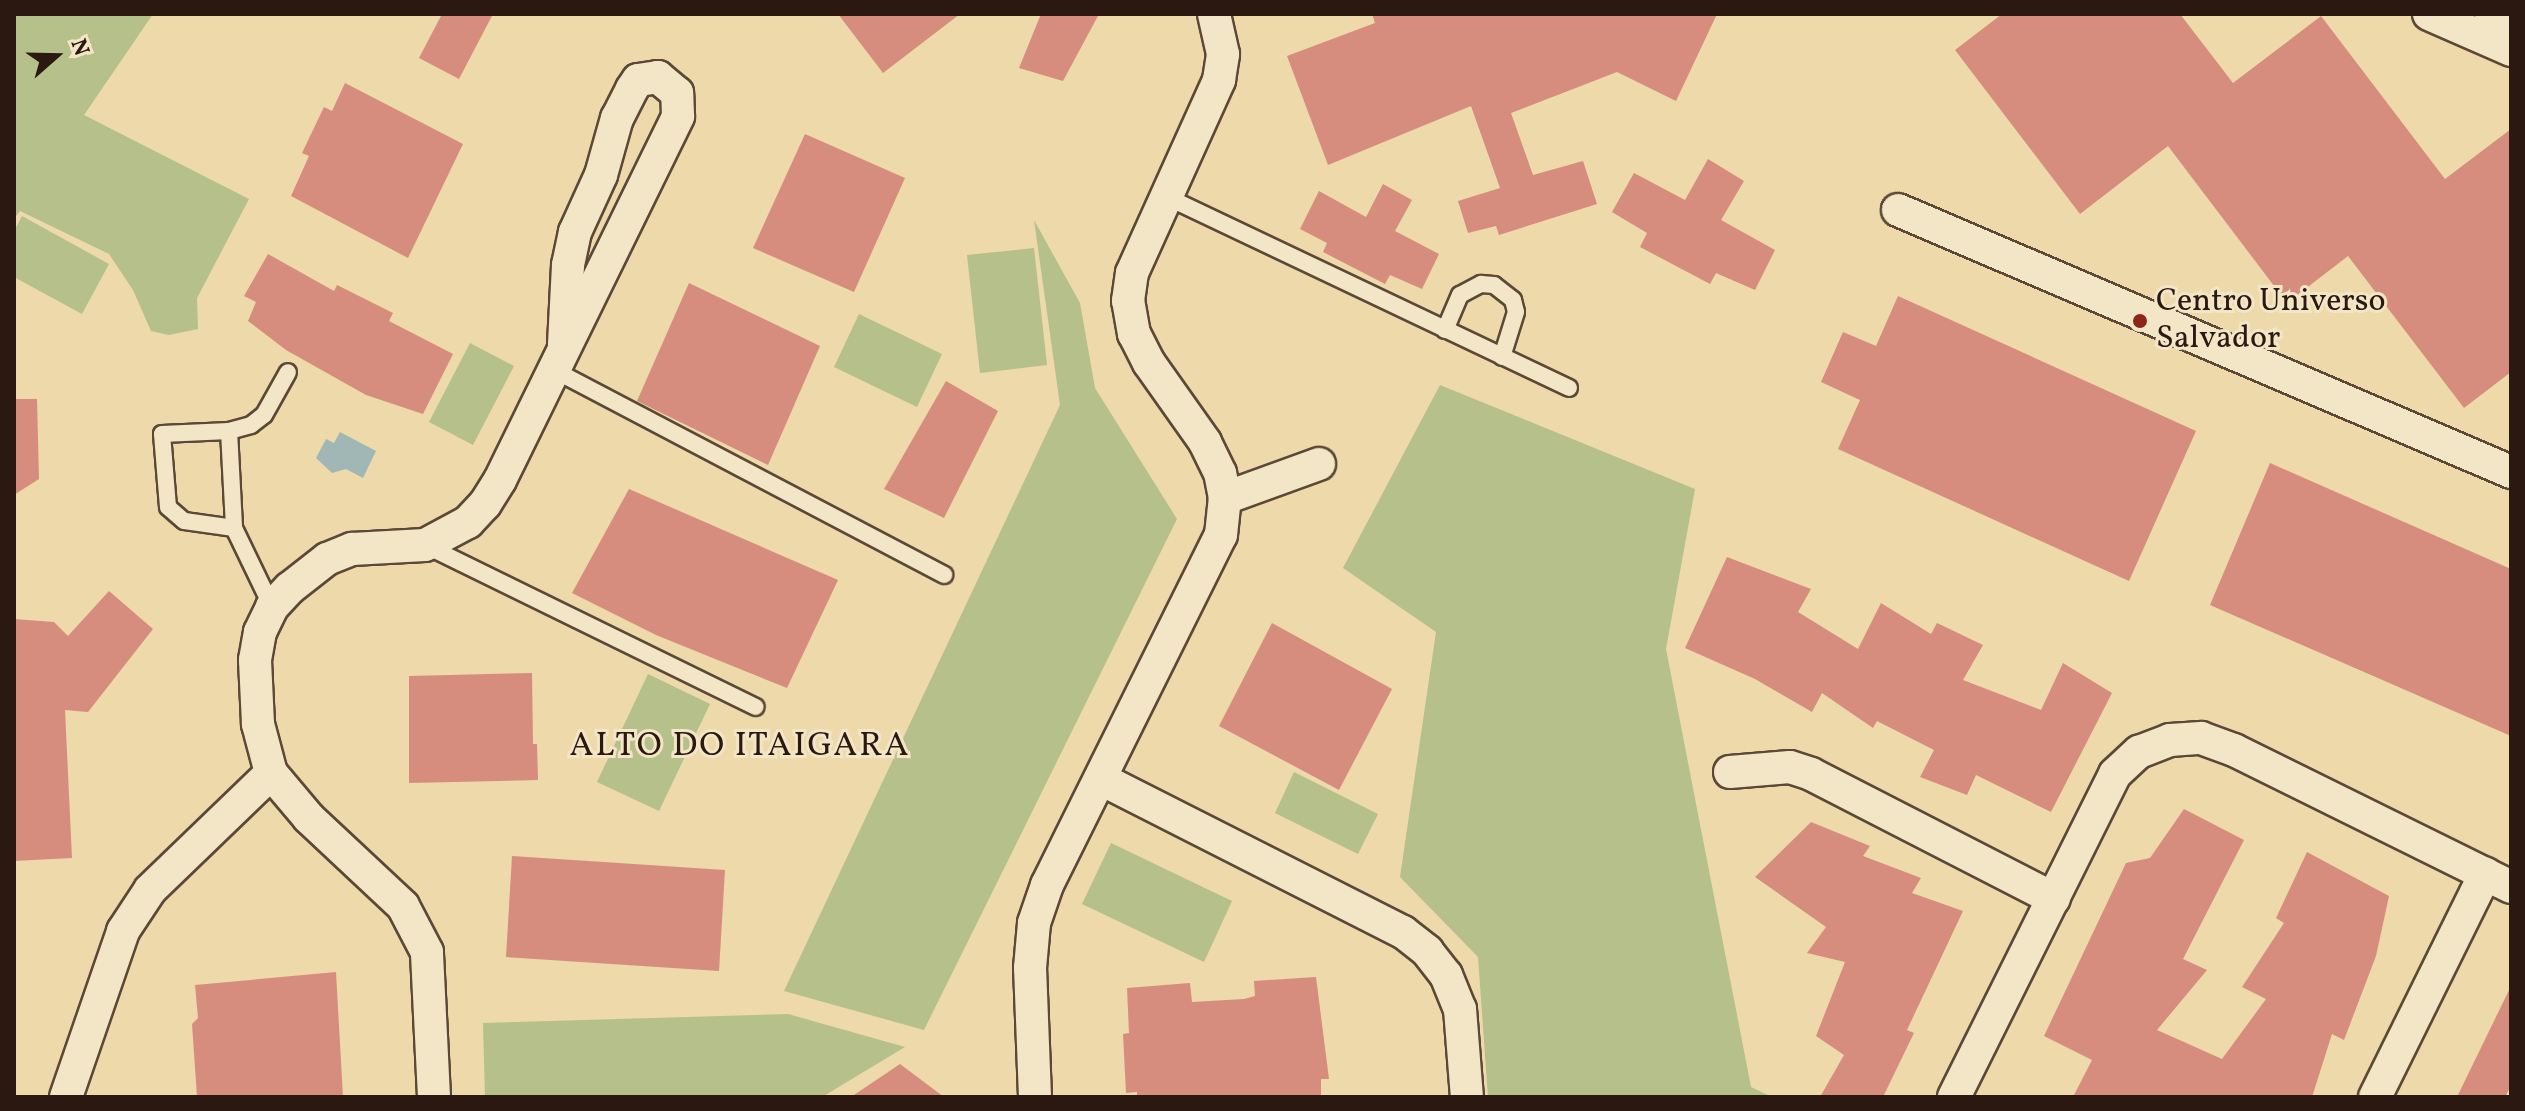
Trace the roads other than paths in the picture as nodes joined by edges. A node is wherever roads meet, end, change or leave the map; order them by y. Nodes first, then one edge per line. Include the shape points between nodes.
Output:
1 (1214, 14) edge
2 (2429, 14) edge
3 (2491, 14) edge
4 (2511, 23) edge
5 (2511, 50) edge
6 (1167, 197) junction
7 (1898, 210) dead end
8 (1445, 330) junction
9 (558, 357) junction
10 (1502, 357) junction
11 (288, 372) dead end
12 (1569, 388) dead end
13 (229, 431) junction
14 (1319, 464) dead end
15 (2511, 472) edge
16 (1225, 498) junction
17 (234, 528) junction
18 (425, 545) junction
19 (944, 575) dead end
20 (272, 607) junction
21 (755, 707) dead end
22 (1730, 772) dead end
23 (271, 773) junction
24 (1101, 779) junction
25 (2498, 881) edge
26 (2054, 899) junction
27 (66, 1097) edge
28 (434, 1097) edge
29 (1035, 1097) edge
30 (1467, 1097) edge
31 (1954, 1097) edge
32 (2375, 1097) edge

1 - 6 street via 1223,54 1219,80
2 - 5 street
3 - 4 street
6 - 8 lane
6 - 16 street via 1132,273 1132,323 1149,363 1205,442
7 - 15 street
8 - 10 lane
8 - 10 lane via 1460,295 1481,284 1494,285 1513,300 1516,312
9 - 9 street via 678,116 677,93 658,77 638,80 632,89 575,232
9 - 18 street via 485,504 468,522
9 - 19 lane
10 - 12 lane
11 - 13 lane via 264,415
13 - 17 lane
13 - 17 lane via 162,434 164,498 184,521
14 - 16 street
16 - 24 street via 1221,535
17 - 20 lane
18 - 20 street via 352,549 327,559
18 - 21 lane
20 - 23 street via 255,660 258,724
22 - 26 street via 1790,767 1811,774
23 - 27 street via 150,890 123,931
23 - 28 street via 309,818 387,888 416,925 427,952
24 - 29 street via 1047,885 1034,923 1030,968
24 - 30 street via 1403,932 1427,951 1446,975 1460,1009
25 - 26 street via 2201,738 2170,740 2139,752 2115,774
25 - 32 street
26 - 31 street

